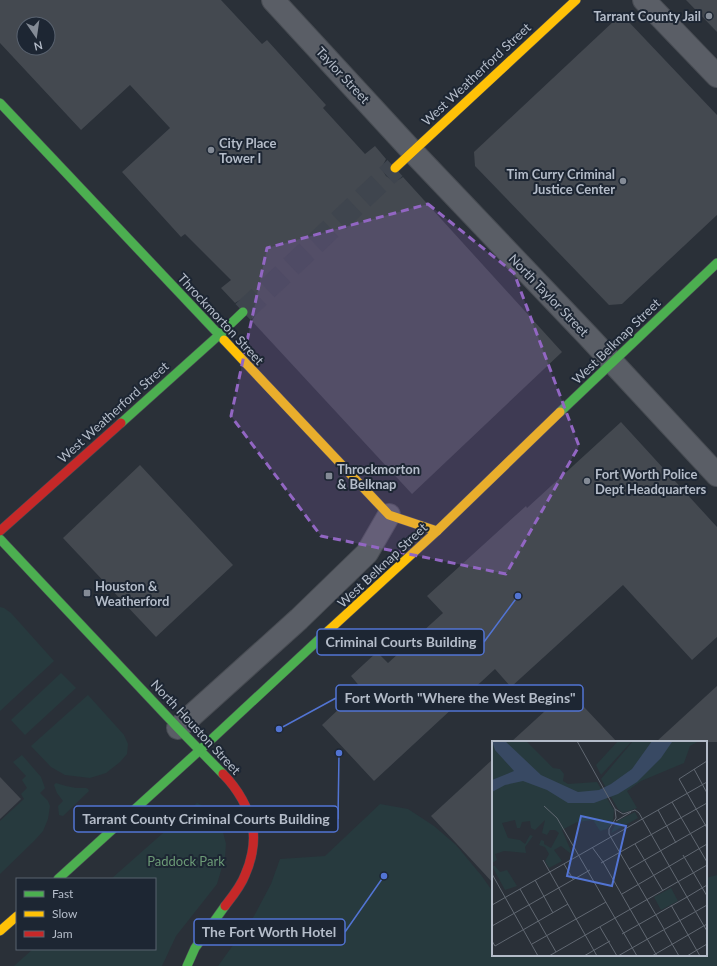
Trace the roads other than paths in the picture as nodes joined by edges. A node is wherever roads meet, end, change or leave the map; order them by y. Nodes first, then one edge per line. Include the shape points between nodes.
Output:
1 (273, 0) edge
2 (576, 0) edge
3 (644, 0) edge
4 (717, 76) edge
5 (0, 103) edge
6 (412, 151) junction
7 (395, 168) tunnel mouth
8 (717, 263) edge
9 (244, 312) tunnel mouth
10 (219, 335) junction
11 (612, 362) junction
12 (717, 475) edge
13 (389, 515) junction
14 (0, 531) edge
15 (437, 531) junction
16 (0, 539) edge
17 (178, 728) junction
18 (200, 750) junction
19 (59, 878) edge
20 (16, 917) edge
21 (0, 932) edge
22 (187, 966) edge

1 - 6 street, Taylor Street
2 - 6 main road, West Weatherford Street
3 - 4 street
5 - 10 main road, Throckmorton Street
6 - 7 main road, West Weatherford Street
6 - 11 street, North Taylor Street
8 - 11 main road, West Belknap Street
9 - 10 main road, West Weatherford Street
10 - 13 main road, Throckmorton Street
10 - 14 main road, West Weatherford Street
11 - 12 street, North Taylor Street
11 - 15 main road, West Belknap Street
13 - 15 main road, Throckmorton Street
13 - 17 street via 366,553 300,619
15 - 18 main road, West Belknap Street
16 - 17 main road, North Houston Street
17 - 18 main road, North Houston Street
18 - 19 main road, West Belknap Street
18 - 22 main road, North Houston Street via 231,782 241,798 253,830 253,843 245,876 195,948
20 - 21 main road

